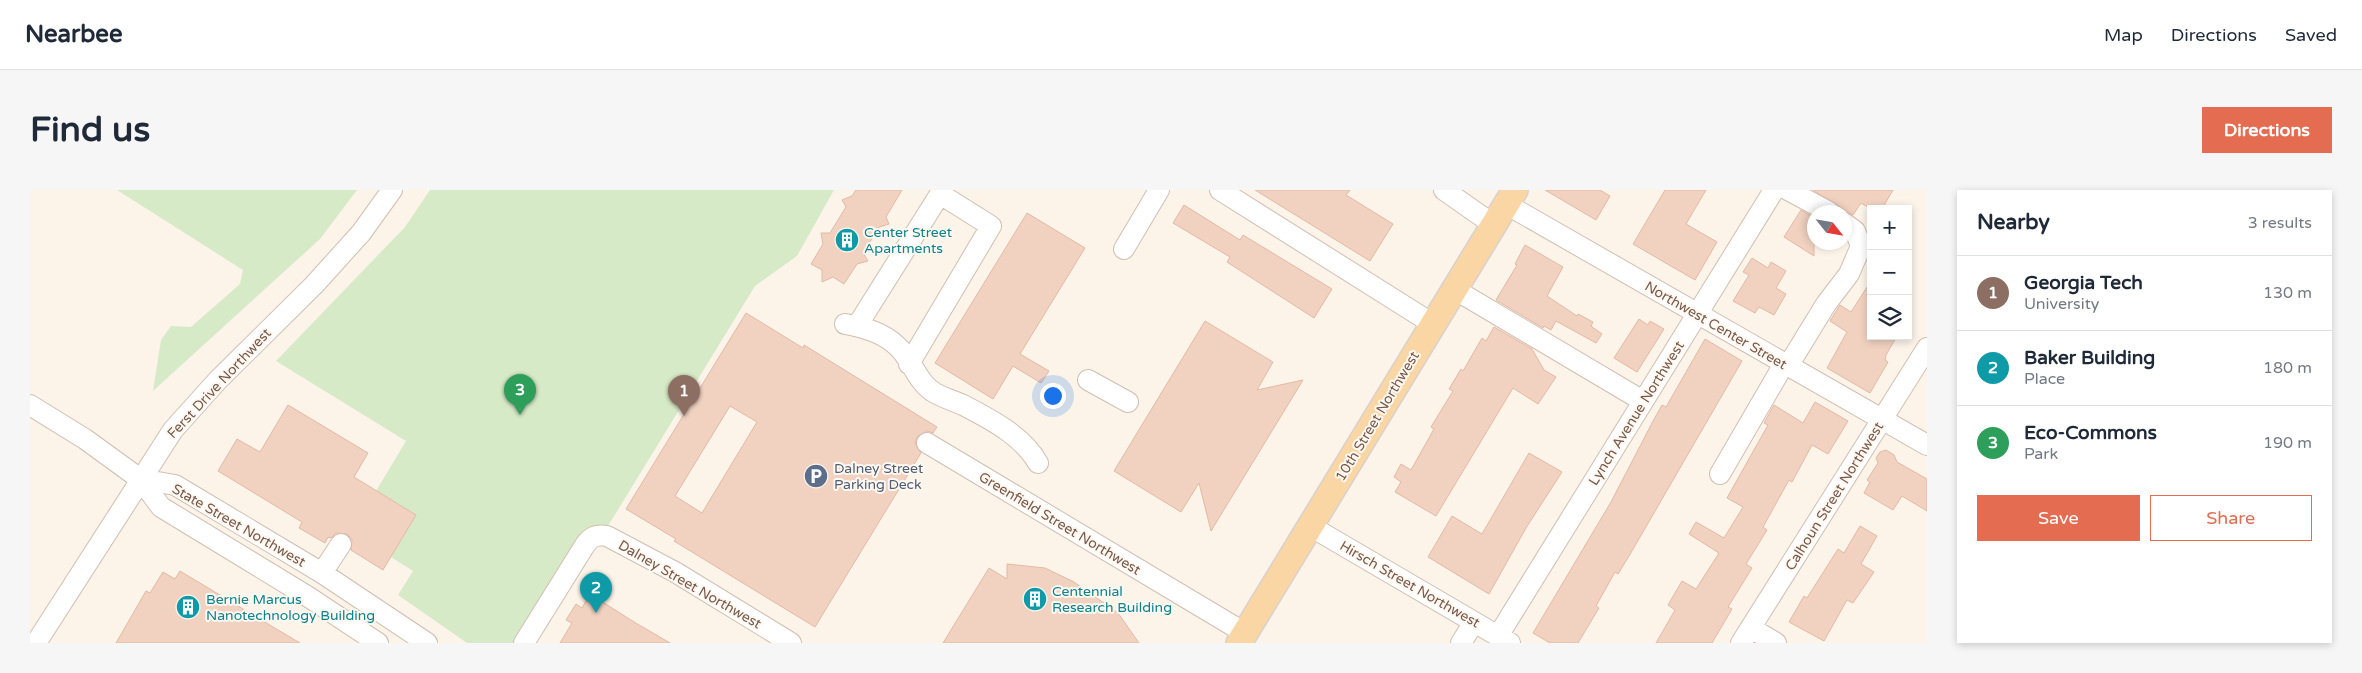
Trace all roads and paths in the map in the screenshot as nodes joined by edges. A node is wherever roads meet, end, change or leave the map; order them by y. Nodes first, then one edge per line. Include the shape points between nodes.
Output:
1 (392, 190) edge
2 (1159, 190) edge
3 (1220, 190) edge
4 (1444, 190) edge
5 (1774, 190) edge
6 (1788, 190) edge
7 (1511, 197) edge
8 (1816, 205) edge
9 (1494, 225) junction
10 (1852, 229) edge
11 (1124, 249) dead end
12 (1454, 289) junction
13 (1697, 314) junction
14 (1433, 324) junction
15 (1927, 348) edge
16 (909, 364) junction
17 (1786, 365) junction
18 (1088, 380) dead end
19 (1643, 401) junction
20 (1128, 402) dead end
21 (30, 405) edge
22 (1882, 420) junction
23 (927, 443) dead end
24 (1927, 445) edge
25 (1038, 463) dead end
26 (1720, 474) dead end
27 (140, 479) junction
28 (1310, 526) junction
29 (341, 544) dead end
30 (322, 573) junction
31 (1474, 622) junction
32 (1746, 636) edge
33 (1242, 638) edge
34 (1504, 639) edge
35 (36, 643) edge
36 (378, 643) edge
37 (427, 643) edge
38 (524, 643) edge
39 (791, 643) edge
40 (1462, 643) edge
41 (1776, 643) edge

1 - 27 street, Ferst Drive Northwest via 361,233 314,286 218,380 173,430
2 - 11 street
3 - 14 street
4 - 9 street
5 - 13 street, Lynch Avenue Northwest
6 - 8 street
7 - 9 main road, 10th Street Northwest
7 - 13 street, Northwest Center Street
9 - 12 main road, 10th Street Northwest
10 - 17 street via 1861,246 1849,274
12 - 14 main road, 10th Street Northwest
12 - 19 street
13 - 17 street, Northwest Center Street
13 - 19 street, Lynch Avenue Northwest
14 - 28 main road, 10th Street Northwest
15 - 22 street, Calhoun Street Northwest
16 - 16 street via 898,346 868,328 851,325 940,194 991,226
16 - 25 street via 934,393 995,423 1031,450
17 - 22 street, Northwest Center Street
17 - 26 street
18 - 20 street
19 - 34 street, Lynch Avenue Northwest
21 - 27 street
22 - 24 street, Northwest Center Street
22 - 32 street, Calhoun Street Northwest
23 - 33 street, Greenfield Street Northwest
27 - 30 street, State Street Northwest via 175,485
27 - 35 street, Ferst Drive Northwest
27 - 36 street, State Street Northwest via 161,507
28 - 31 street, Hirsch Street Northwest
28 - 33 main road, 10th Street Northwest
29 - 30 street
30 - 37 street, State Street Northwest
31 - 34 street, Hirsch Street Northwest
31 - 40 street
32 - 41 street
38 - 39 street, Dalney Street Northwest via 585,545 590,538 599,535 607,536 675,572

